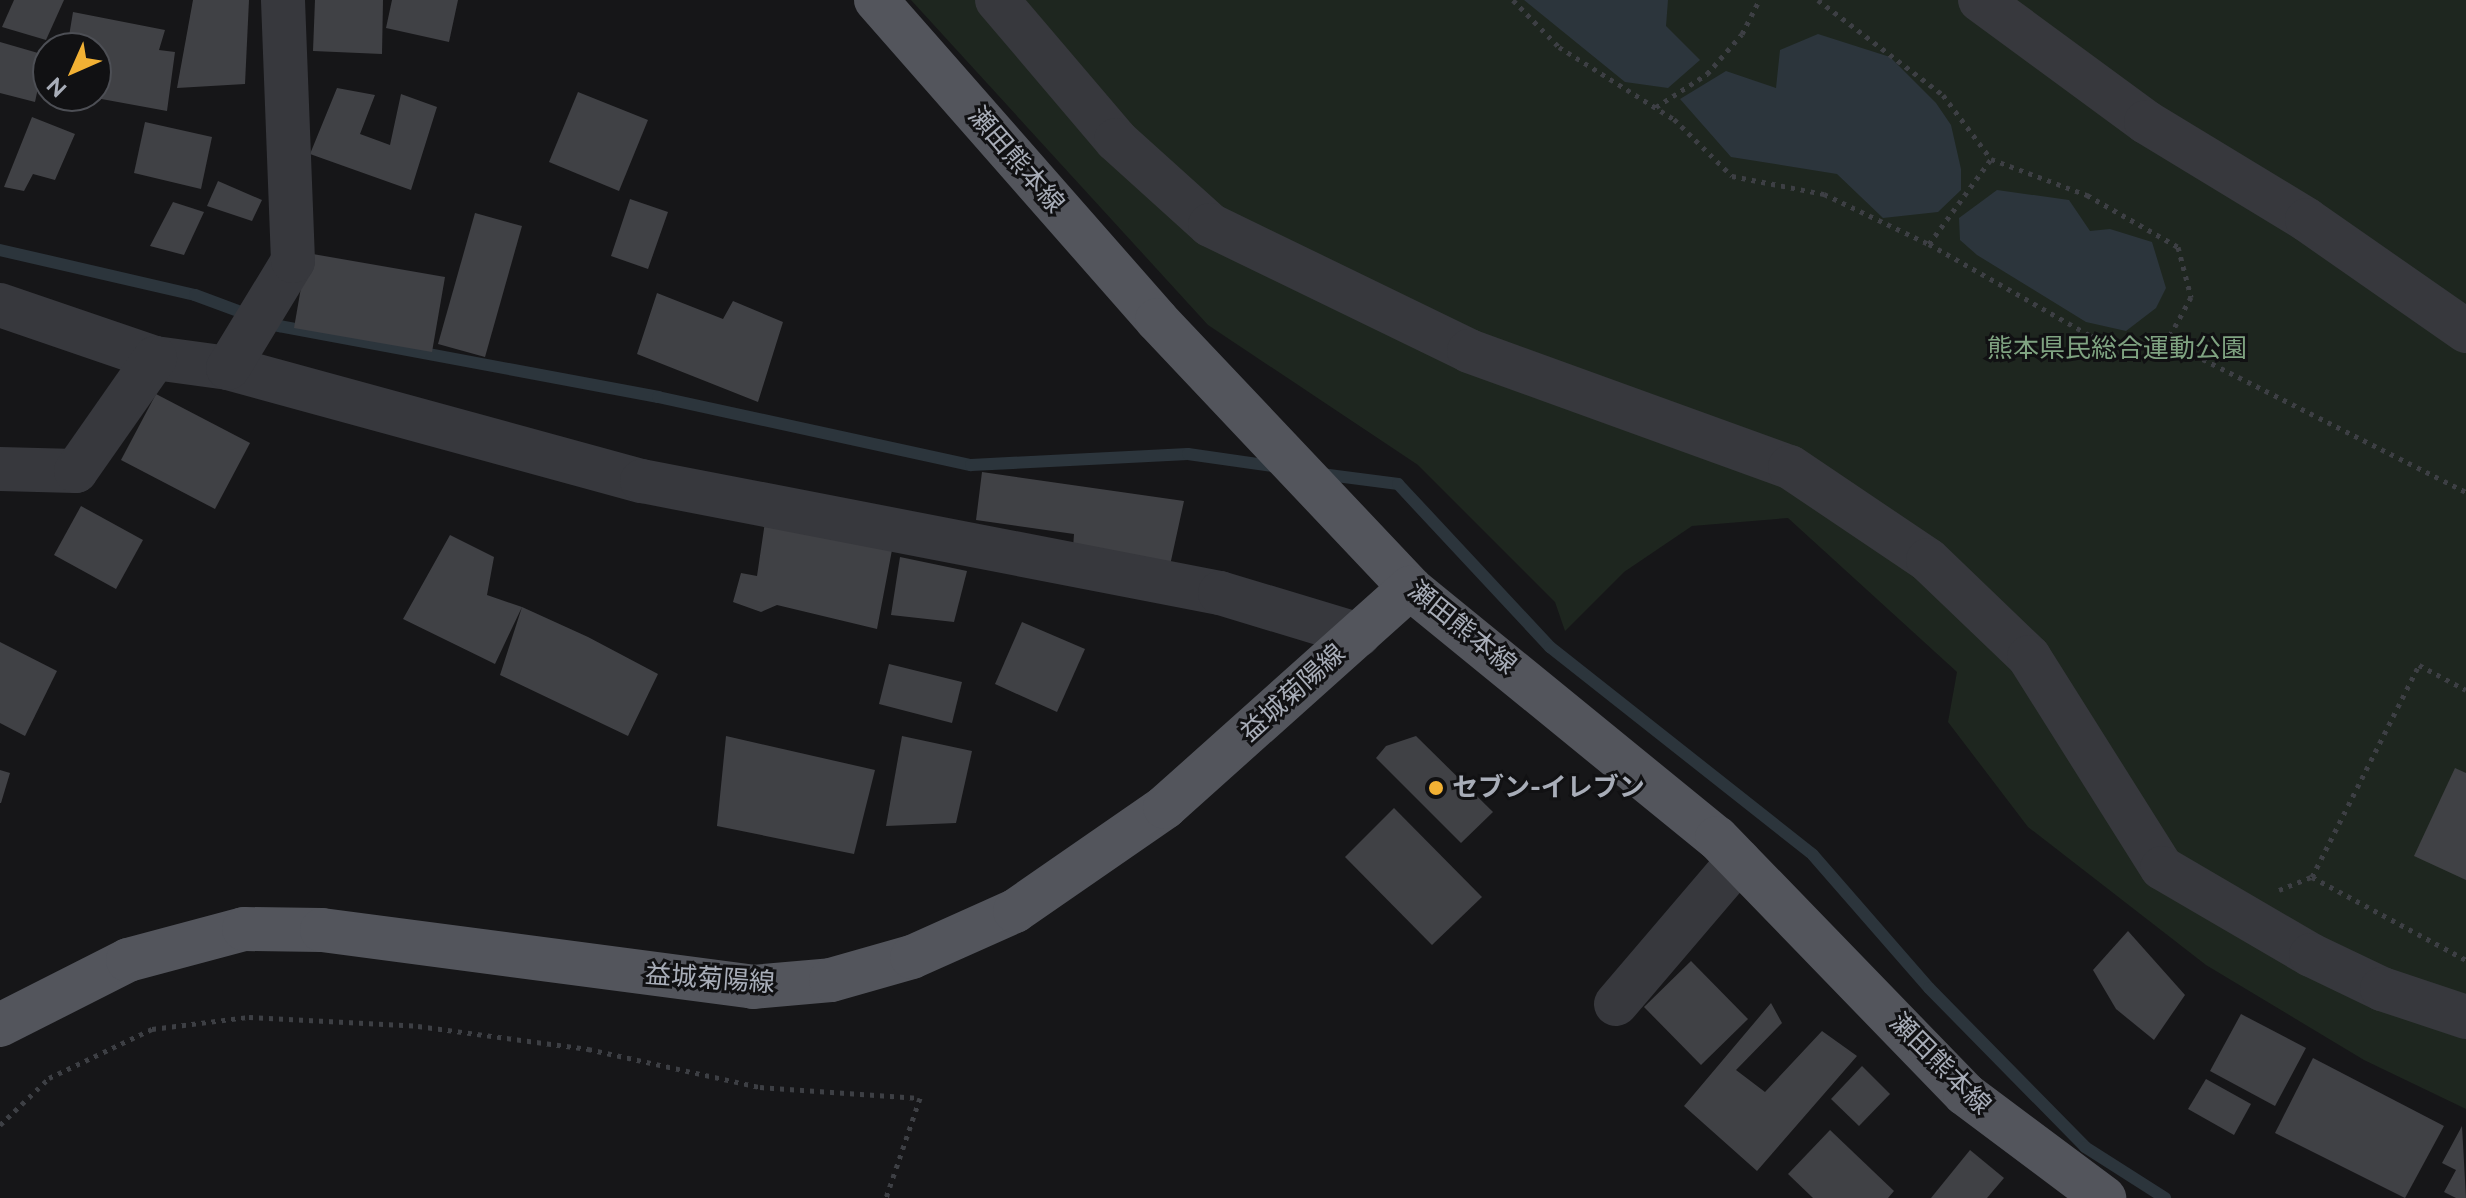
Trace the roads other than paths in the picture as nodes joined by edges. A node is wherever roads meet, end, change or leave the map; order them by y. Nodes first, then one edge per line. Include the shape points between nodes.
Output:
1 (283, 0) edge
2 (876, 0) edge
3 (997, 0) edge
4 (1980, 0) edge
5 (0, 305) edge
6 (2466, 331) edge
7 (155, 358) junction
8 (228, 368) junction
9 (0, 469) edge
10 (1410, 588) junction
11 (1359, 635) junction
12 (1739, 860) junction
13 (1616, 1004) dead end
14 (2466, 1017) edge
15 (0, 1025) edge
16 (2104, 1198) edge

1 - 8 street via 293,261
2 - 10 main road, 瀬田熊本線 via 1157,320
3 - 14 street via 1116,140 1210,225 1469,351 1790,467 1928,560 2029,657 2162,868 2311,955 2382,989
4 - 6 street via 2146,122 2307,220
5 - 7 street
7 - 8 street
7 - 9 street via 76,471
8 - 11 street via 642,481 1220,593
10 - 11 main road, 益城菊陽線
10 - 12 main road, 瀬田熊本線
11 - 15 main road, 益城菊陽線 via 1165,807 1015,911 912,957 831,980 753,987 322,930 244,929 128,960
12 - 13 street
12 - 16 main road, 瀬田熊本線 via 1965,1094

